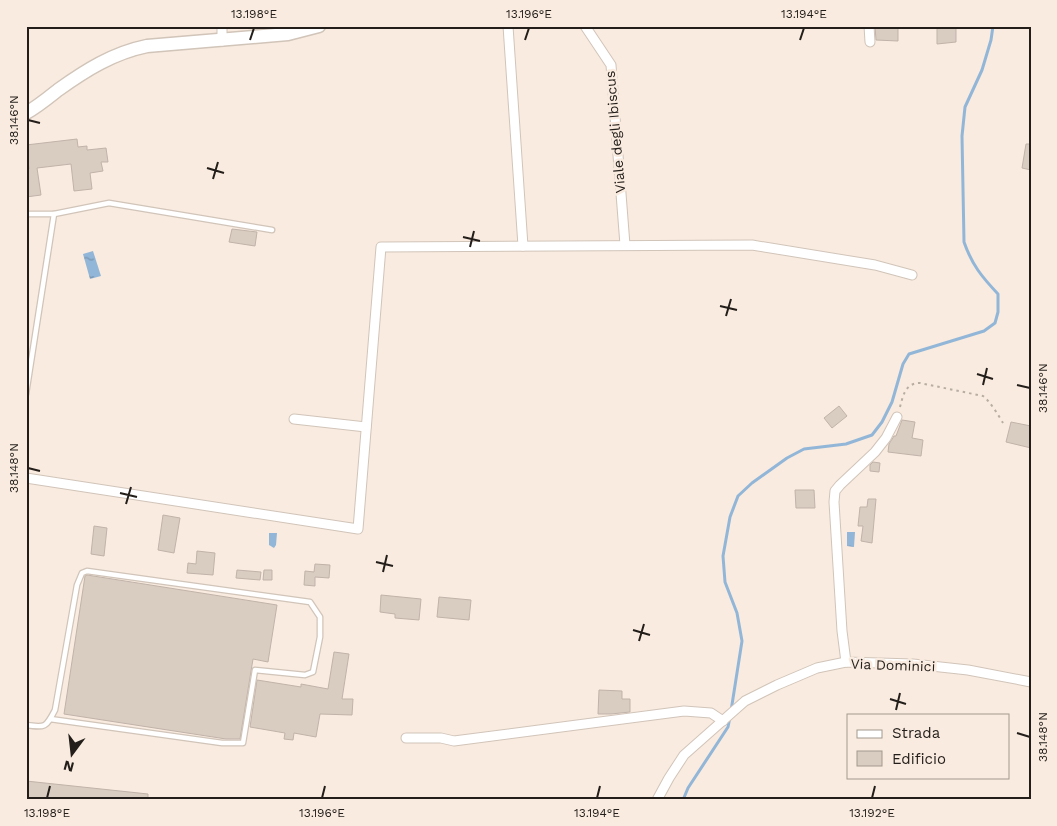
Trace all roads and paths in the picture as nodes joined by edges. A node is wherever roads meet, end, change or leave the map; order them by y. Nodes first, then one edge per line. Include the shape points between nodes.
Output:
1 (222, 26) edge
2 (319, 26) edge
3 (508, 26) edge
4 (585, 26) edge
5 (870, 26) edge
6 (222, 41) junction
7 (870, 42) dead end
8 (26, 112) edge
9 (26, 214) edge
10 (54, 214) junction
11 (272, 230) dead end
12 (523, 246) junction
13 (625, 246) junction
14 (912, 275) dead end
15 (26, 394) edge
16 (897, 417) joint
17 (294, 419) dead end
18 (1003, 423) dead end
19 (366, 427) junction
20 (26, 478) edge
21 (846, 662) junction
22 (1031, 682) edge
23 (50, 719) junction
24 (724, 720) junction
25 (26, 725) edge
26 (406, 738) dead end
27 (658, 800) edge

1 - 6 street
2 - 6 street via 288,34
3 - 12 street
4 - 13 street, Viale degli Ibiscus via 611,65
5 - 7 street
6 - 8 street via 147,46 115,55
9 - 10 lane
10 - 11 lane via 109,203
10 - 15 lane
12 - 13 street
12 - 19 street via 382,247
13 - 14 street via 752,244 875,265
16 - 18 path via 906,389 920,382 983,396
16 - 21 street via 875,452 835,491
17 - 19 street
19 - 20 street via 358,529
21 - 22 street, Via Dominici via 913,664
21 - 24 street, Via Dominici via 817,668 777,685 745,701
23 - 23 lane via 55,710 79,579 87,571 310,602 320,617 320,638 313,672 305,675 255,670 243,743 222,744
23 - 25 lane via 42,727
24 - 26 street via 711,713 684,711 454,741
24 - 27 street, Via Dominici via 684,755

